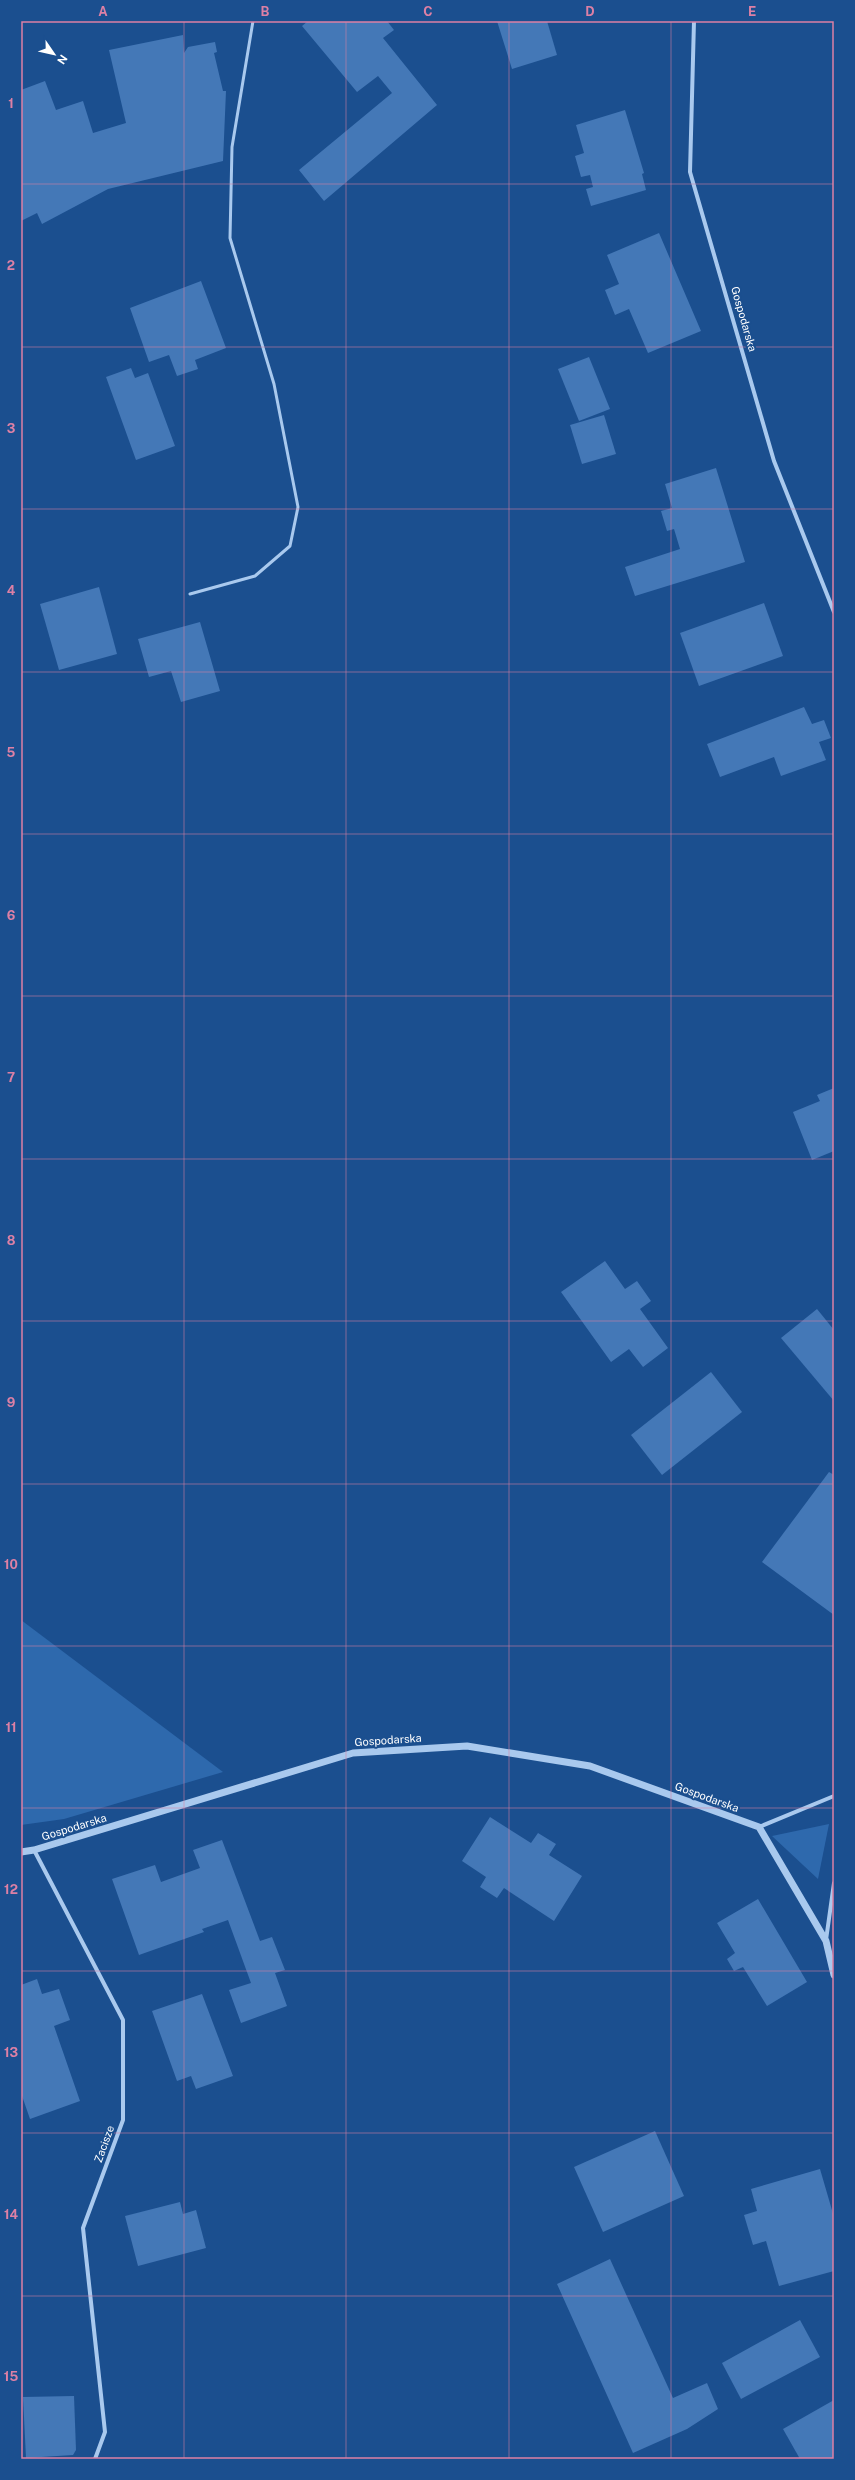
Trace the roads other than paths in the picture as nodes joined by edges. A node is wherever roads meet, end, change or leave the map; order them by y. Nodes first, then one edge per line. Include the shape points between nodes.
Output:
1 (254, 21) edge
2 (694, 21) edge
3 (190, 594) dead end
4 (834, 612) edge
5 (834, 1796) edge
6 (759, 1827) junction
7 (34, 1850) junction
8 (21, 1852) edge
9 (834, 1883) edge
10 (826, 1941) junction
11 (834, 1975) edge
12 (95, 2459) edge

1 - 3 lane via 232,147 230,238 274,384 298,507 290,546 255,576
2 - 4 street, Gospodarska via 690,172 774,461
5 - 6 street
6 - 7 street, Gospodarska via 590,1766 467,1746 353,1753
6 - 10 street
7 - 8 street, Gospodarska
7 - 12 street, Zacisze via 123,2020 123,2120 83,2228 105,2432
9 - 10 street
10 - 11 street

